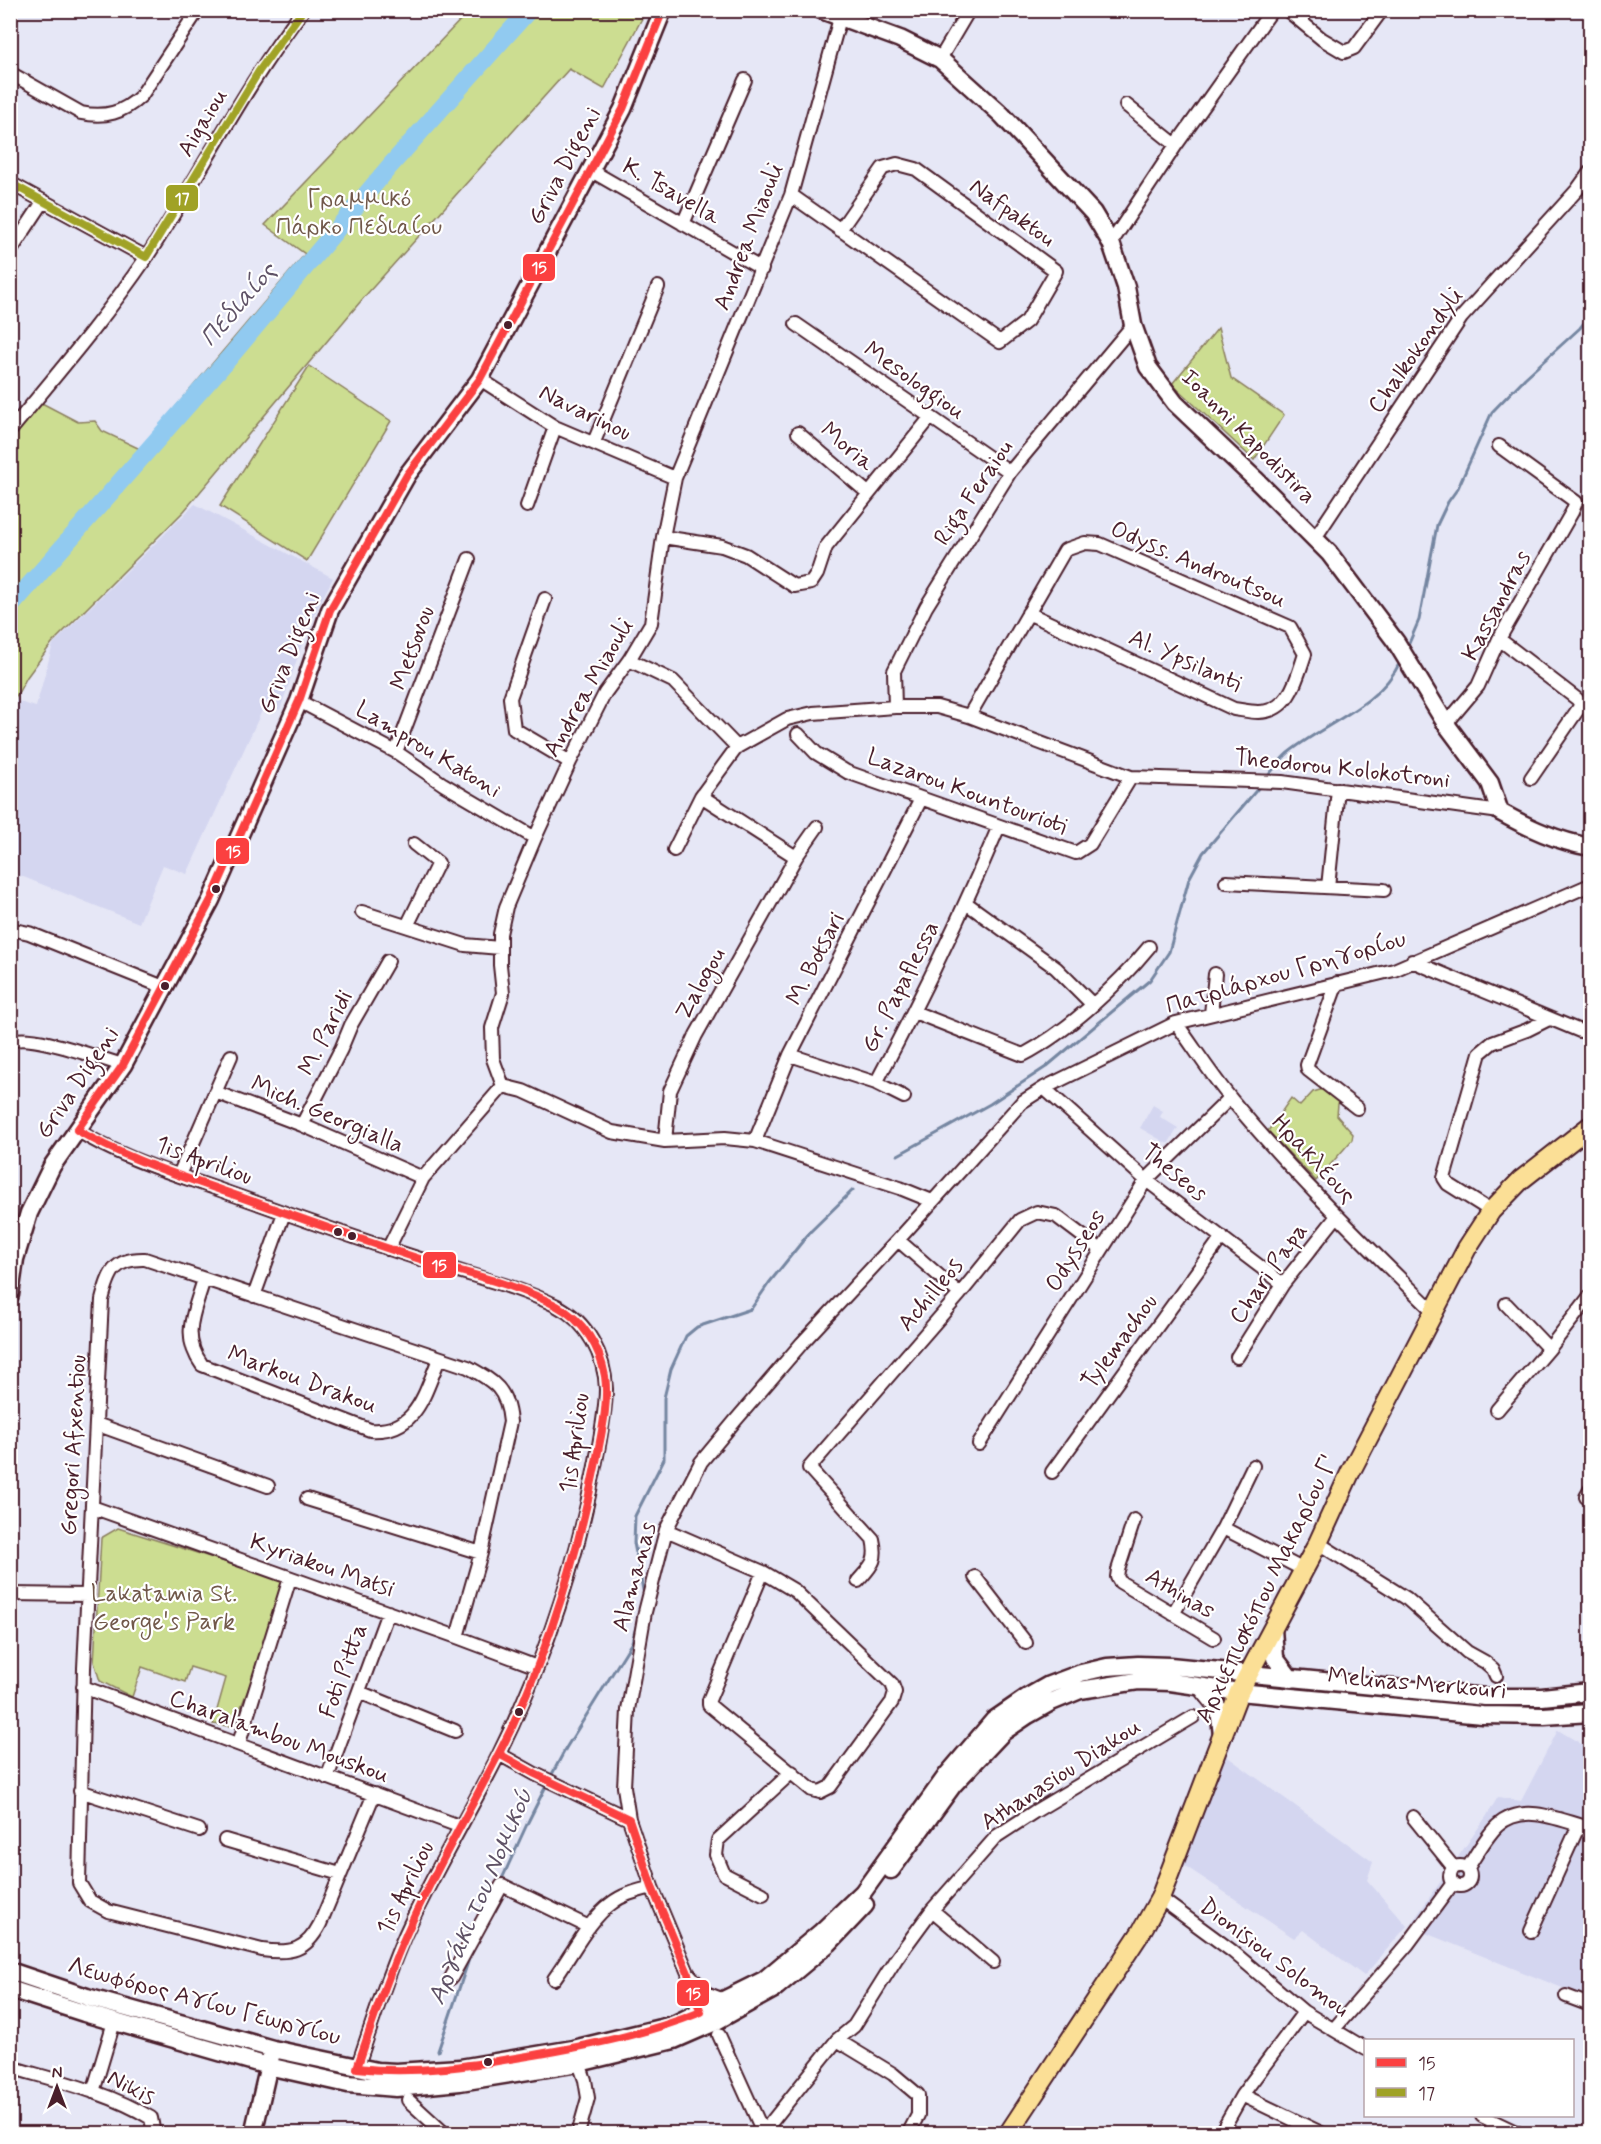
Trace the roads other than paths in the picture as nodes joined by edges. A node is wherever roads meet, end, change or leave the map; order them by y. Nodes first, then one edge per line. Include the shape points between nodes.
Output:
1 (198, 10) edge
2 (303, 10) edge
3 (663, 10) edge
4 (821, 10) edge
5 (969, 10) edge
6 (1272, 10) edge
7 (1287, 10) edge
8 (1382, 10) edge
9 (840, 18) junction
10 (940, 59) junction
11 (10, 73) edge
12 (745, 80) dead end
13 (1126, 105) dead end
14 (1176, 145) junction
15 (590, 170) junction
16 (1590, 172) edge
17 (10, 183) edge
18 (791, 195) junction
19 (43, 202) junction
20 (683, 224) junction
21 (840, 230) junction
22 (1111, 243) junction
23 (10, 252) edge
24 (146, 257) junction
25 (762, 269) junction
26 (658, 287) dead end
27 (796, 324) dead end
28 (1134, 325) junction
29 (480, 379) junction
30 (930, 418) junction
31 (555, 427) junction
32 (10, 430) edge
33 (798, 433) dead end
34 (594, 442) junction
35 (1499, 446) dead end
36 (1010, 471) junction
37 (675, 478) junction
38 (868, 493) junction
39 (527, 506) dead end
40 (663, 537) junction
41 (1314, 538) junction
42 (469, 559) dead end
43 (545, 599) dead end
44 (1028, 613) junction
45 (1290, 627) joint
46 (1499, 639) junction
47 (629, 660) junction
48 (299, 701) junction
49 (895, 707) junction
50 (969, 716) junction
51 (1446, 724) junction
52 (798, 734) dead end
53 (737, 747) junction
54 (396, 752) junction
55 (570, 762) junction
56 (1131, 777) junction
57 (1530, 778) dead end
58 (1338, 789) junction
59 (701, 796) junction
60 (921, 799) junction
61 (1500, 812) junction
62 (999, 826) junction
63 (817, 827) dead end
64 (535, 838) junction
65 (414, 844) dead end
66 (1590, 848) edge
67 (674, 850) dead end
68 (796, 857) junction
69 (1226, 882) dead end
70 (1590, 885) edge
71 (1328, 887) junction
72 (1384, 890) dead end
73 (966, 903) junction
74 (362, 912) dead end
75 (407, 926) junction
76 (10, 928) edge
77 (1149, 947) dead end
78 (500, 948) junction
79 (388, 961) dead end
80 (1412, 961) junction
81 (1215, 974) dead end
82 (1336, 983) junction
83 (166, 988) junction
84 (1092, 1004) junction
85 (914, 1012) junction
86 (1211, 1014) junction
87 (1549, 1019) junction
88 (1176, 1023) junction
89 (1590, 1026) edge
90 (10, 1042) edge
91 (790, 1055) junction
92 (231, 1056) dead end
93 (123, 1065) junction
94 (876, 1083) junction
95 (503, 1086) junction
96 (1044, 1088) junction
97 (215, 1092) junction
98 (904, 1097) dead end
99 (1230, 1098) junction
100 (1357, 1108) dead end
101 (302, 1125) junction
102 (1590, 1126) edge
103 (77, 1130) junction
104 (665, 1141) junction
105 (755, 1141) junction
106 (179, 1175) junction
107 (423, 1178) junction
108 (1146, 1180) junction
109 (932, 1202) junction
110 (1491, 1211) junction
111 (284, 1213) junction
112 (1337, 1216) junction
113 (1222, 1237) junction
114 (898, 1240) junction
115 (388, 1249) junction
116 (1101, 1250) junction
117 (204, 1279) junction
118 (1283, 1284) junction
119 (960, 1294) junction
120 (10, 1295) edge
121 (254, 1296) junction
122 (1590, 1296) edge
123 (1506, 1304) dead end
124 (1433, 1311) junction
125 (1549, 1349) junction
126 (1237, 1357) dead end
127 (439, 1359) junction
128 (1497, 1410) dead end
129 (96, 1424) junction
130 (979, 1444) dead end
131 (1253, 1466) dead end
132 (1052, 1472) dead end
133 (268, 1486) dead end
134 (307, 1499) dead end
135 (92, 1507) junction
136 (1134, 1520) dead end
137 (1223, 1528) junction
138 (666, 1530) junction
139 (1318, 1544) junction
140 (481, 1553) junction
141 (1304, 1570) junction
142 (763, 1572) junction
143 (975, 1577) dead end
144 (290, 1578) junction
145 (858, 1581) dead end
146 (10, 1594) edge
147 (88, 1595) junction
148 (388, 1612) junction
149 (1173, 1614) junction
150 (1273, 1628) junction
151 (458, 1637) junction
152 (1214, 1638) dead end
153 (1026, 1643) dead end
154 (537, 1667) junction
155 (1248, 1675) junction
156 (1496, 1676) dead end
157 (1291, 1679) junction
158 (83, 1687) junction
159 (1201, 1687) junction
160 (359, 1692) junction
161 (1239, 1692) junction
162 (1590, 1692) edge
163 (1590, 1713) edge
164 (1193, 1717) dead end
165 (455, 1731) dead end
166 (1222, 1735) junction
167 (239, 1743) junction
168 (499, 1754) junction
169 (792, 1772) junction
170 (327, 1778) junction
171 (80, 1791) junction
172 (374, 1794) junction
173 (1413, 1816) dead end
174 (629, 1819) junction
175 (459, 1826) junction
176 (1585, 1827) edge
177 (199, 1830) dead end
178 (225, 1840) dead end
179 (1454, 1868) junction
180 (1467, 1869) junction
181 (340, 1875) junction
182 (1453, 1883) junction
183 (652, 1887) junction
184 (763, 1894) dead end
185 (1160, 1898) junction
186 (932, 1910) junction
187 (590, 1927) junction
188 (1531, 1931) dead end
189 (993, 1962) dead end
190 (10, 1971) edge
191 (688, 1974) junction
192 (451, 1978) dead end
193 (554, 1979) dead end
194 (10, 1989) edge
195 (1566, 1996) dead end
196 (724, 2000) junction
197 (1590, 2004) edge
198 (1304, 2012) junction
199 (114, 2022) junction
200 (711, 2024) junction
201 (1334, 2029) junction
202 (837, 2040) junction
203 (1364, 2048) edge
204 (273, 2049) junction
205 (576, 2056) junction
206 (268, 2066) junction
207 (10, 2067) edge
208 (357, 2068) junction
209 (93, 2091) junction
210 (1242, 2095) junction
211 (408, 2100) dead end
212 (1492, 2128) edge
213 (154, 2133) edge
214 (253, 2133) edge
215 (445, 2133) edge
216 (579, 2133) edge
217 (762, 2133) edge
218 (908, 2133) edge
219 (1008, 2133) edge
220 (1220, 2133) edge
221 (1323, 2133) edge
222 (1520, 2133) edge

1 - 11 street via 141,96 113,114 81,113
2 - 24 street, Aigaiou via 259,70
3 - 15 main road, Griva Digeni via 623,109
4 - 9 main road, Ioanni Kapodistira
5 - 10 street
6 - 14 street
7 - 8 street via 1344,52 1354,48
9 - 10 main road, Ioanni Kapodistira via 900,39
9 - 18 street, Andrea Miaouli
10 - 22 main road, Ioanni Kapodistira via 1002,115 1093,213
12 - 20 street
13 - 14 street
14 - 22 street
15 - 20 street, K. Tsavella
15 - 29 main road, Griva Digeni
16 - 41 street, Chalkokondyli via 1461,318
17 - 19 street
18 - 21 street, Nafpaktou
18 - 25 street, Andrea Miaouli
19 - 23 street
19 - 24 street
20 - 25 street, K. Tsavella
21 - 21 street, Nafpaktou via 1000,342 1027,321 1056,272 916,169 897,164 883,168
22 - 28 main road, Ioanni Kapodistira
24 - 32 street, Aigaiou via 86,339
25 - 37 street, Andrea Miaouli
26 - 34 street
27 - 30 street, Mesologgiou
28 - 36 street, Riga Feraiou
28 - 41 main road, Ioanni Kapodistira via 1148,368 1175,404
29 - 31 street, Navarinou
29 - 48 main road, Griva Digeni via 407,475 330,610
30 - 36 street, Mesologgiou
30 - 38 street
31 - 34 street, Navarinou
31 - 39 street
33 - 38 street, Moria
34 - 37 street, Navarinou
35 - 46 street, Kassandras via 1576,502
36 - 49 street, Riga Feraiou via 926,607 894,670
37 - 40 street, Andrea Miaouli
38 - 40 street via 826,547 811,584 794,586 746,555 722,546
40 - 47 street, Andrea Miaouli via 651,623
41 - 51 main road, Ioanni Kapodistira via 1396,642
42 - 54 street, Metsovou
43 - 55 street via 510,698 514,729
44 - 45 street, Odyss. Androutsou via 1065,550 1085,543 1100,544
44 - 45 street, Al. Ypsilanti via 1234,709 1260,712 1280,706 1294,686 1305,654
44 - 50 street, Odyss. Androutsou
46 - 51 street, Kassandras via 1478,686
46 - 57 street via 1581,705
47 - 53 street via 673,681
47 - 55 street, Andrea Miaouli via 605,693
48 - 54 street, Lamprou Katoni
48 - 83 main road, Griva Digeni via 211,900
49 - 50 street, Theodorou Kolokotroni via 937,706
49 - 53 street, Theodorou Kolokotroni via 813,712 787,719
50 - 56 street, Theodorou Kolokotroni
51 - 61 main road, Ioanni Kapodistira via 1490,783
52 - 60 street, Lazarou Kountourioti via 816,753 847,772
53 - 59 street
54 - 64 street, Lamprou Katoni
55 - 64 street, Andrea Miaouli
56 - 58 street, Theodorou Kolokotroni via 1253,780
56 - 62 street, Lazarou Kountourioti via 1090,844 1076,854
58 - 61 street, Theodorou Kolokotroni
58 - 71 street
59 - 67 street
59 - 68 street
60 - 62 street, Lazarou Kountourioti
60 - 91 street, M. Botsari
61 - 66 main road, Theodorou Kolokotroni via 1530,829
62 - 73 street, Gr. Papaflessa
63 - 68 street, Zalogou
64 - 78 street, Andrea Miaouli via 506,907
65 - 75 street via 438,863
68 - 104 street, Zalogou via 696,1035 670,1091
69 - 71 street
70 - 80 street, Πατριάρχου Γρηγορίου
71 - 72 street
73 - 84 street via 1056,968
73 - 85 street, Gr. Papaflessa
74 - 75 street
75 - 78 street via 465,945
76 - 83 street
77 - 84 street
78 - 95 street, Andrea Miaouli via 503,993 492,1028 493,1059
79 - 101 street, M. Paridi via 351,1025
80 - 82 street, Πατριάρχου Γρηγορίου via 1394,970
80 - 87 street
81 - 86 street
82 - 86 street, Πατριάρχου Γρηγορίου
82 - 100 street via 1307,1065 1308,1070
83 - 93 main road, Griva Digeni
84 - 85 street via 1049,1041 1023,1055
85 - 94 street, Gr. Papaflessa
86 - 88 street, Πατριάρχου Γρηγορίου
87 - 89 street via 1580,1031
87 - 110 street via 1492,1043 1480,1053 1474,1072 1444,1178
88 - 96 street, Πατριάρχου Γρηγορίου
88 - 99 street, Ηρακλέους
90 - 93 street via 36,1040
91 - 94 street, Gr. Papaflessa
91 - 105 street, M. Botsari
92 - 97 street
93 - 103 main road, Griva Digeni
94 - 98 street
95 - 104 street via 523,1091 612,1132
95 - 107 street
96 - 108 street, Theseos
96 - 109 street, Πατριάρχου Γρηγορίου via 1022,1102
97 - 101 street, Mich. Georgialla
97 - 106 street
99 - 108 street, Odysseos
99 - 112 street, Ηρακλέους
101 - 107 street, Mich. Georgialla
102 - 110 main road, Αρχιεπισκόπου Μακαρίου Γ' via 1521,1180
103 - 106 street, 1is Apriliou via 99,1144
103 - 120 main road, Griva Digeni via 52,1166 29,1213 15,1259
104 - 105 street
105 - 109 street
106 - 111 street, 1is Apriliou
107 - 115 street
108 - 113 street, Theseos
108 - 116 street, Odysseos
109 - 114 street, Alamanas
110 - 124 main road, Αρχιεπισκόπου Μακαρίου Γ'
111 - 115 street, 1is Apriliou
111 - 121 street
112 - 118 street, Chari Papa
112 - 124 street, Ηρακλέους
113 - 118 street, Theseos
113 - 132 street, Tylemachou
114 - 119 street
114 - 138 street, Alamanas via 802,1343 701,1462
115 - 154 street, 1is Apriliou via 531,1294 561,1308 581,1324 601,1361 606,1389 586,1511 572,1570
116 - 119 street, Achilleos via 1056,1216 1036,1212 1020,1220
116 - 130 street, Odysseos
117 - 121 street, Gregori Afxentiou
117 - 127 street, Markou Drakou via 189,1338 202,1365 370,1430 387,1431 418,1409
117 - 129 street, Gregori Afxentiou via 145,1259 130,1259 108,1277 102,1300
118 - 126 street, Chari Papa
119 - 145 street, Achilleos via 809,1468 873,1539 876,1553
121 - 127 street, Gregori Afxentiou
122 - 125 street
123 - 125 street
124 - 139 main road, Αρχιεπισκόπου Μακαρίου Γ'
125 - 128 street
127 - 140 street, Gregori Afxentiou via 468,1367 491,1380 508,1405 510,1422
129 - 133 street
129 - 135 street, Gregori Afxentiou
131 - 137 street
134 - 140 street
135 - 144 street, Kyriakou Matsi
135 - 147 street, Gregori Afxentiou
136 - 149 street, Athinas via 1117,1577
137 - 141 street
137 - 149 street
138 - 142 street
138 - 174 street, Alamanas via 645,1612 628,1710 624,1787
139 - 141 main road, Αρχιεπισκόπου Μακαρίου Γ'
139 - 156 street via 1406,1598 1467,1652 1485,1662
140 - 151 street, Gregori Afxentiou
141 - 150 main road, Αρχιεπισκόπου Μακαρίου Γ'
142 - 169 street via 709,1700 713,1710
142 - 169 street via 795,1591 892,1684 895,1692 892,1702 830,1787 820,1792 812,1790
143 - 153 street
144 - 148 street, Kyriakou Matsi
144 - 167 street
146 - 147 street
147 - 158 street, Gregori Afxentiou
148 - 151 street, Kyriakou Matsi
148 - 160 street, Foti Pitta
149 - 152 street, Athinas
150 - 155 main road, Αρχιεπισκόπου Μακαρίου Γ'
150 - 157 main road via 1275,1658
151 - 154 street, Kyriakou Matsi
154 - 168 street, 1is Apriliou
155 - 157 main road, Melinas Merkouri
155 - 161 main road, Αρχιεπισκόπου Μακαρίου Γ'
155 - 196 main road, Λεωφόρος Αγίου Γεωργίου via 1170,1666 1107,1667 1049,1685 1026,1698 994,1720 947,1776 863,1892 764,1980
157 - 162 main road, Melinas Merkouri via 1485,1697
158 - 167 street, Charalambou Mouskou
158 - 171 street, Gregori Afxentiou
159 - 161 main road, Λεωφόρος Αγίου Γεωργίου
159 - 166 main road via 1219,1709
159 - 200 main road, Λεωφόρος Αγίου Γεωργίου via 1138,1681 1080,1690 1051,1702 1003,1732 953,1785 871,1898 830,1943 774,1989
160 - 165 street
160 - 170 street, Foti Pitta
161 - 163 main road, Melinas Merkouri via 1482,1715
161 - 166 main road, Αρχιεπισκόπου Μακαρίου Γ'
164 - 186 street, Athanasiou Diakou via 997,1836
166 - 185 main road, Αρχιεπισκόπου Μακαρίου Γ'
167 - 170 street, Charalambou Mouskou
168 - 174 street
168 - 175 street, 1is Apriliou
169 - 184 street via 718,1840 716,1855 724,1874
170 - 172 street, Charalambou Mouskou
171 - 177 street
171 - 181 street, Gregori Afxentiou via 79,1883 90,1902 108,1911 262,1950 292,1951 314,1936
172 - 175 street, Charalambou Mouskou
172 - 181 street, Gregori Afxentiou
173 - 179 street
174 - 183 street, Alamanas
175 - 208 street, 1is Apriliou via 405,1935
176 - 180 street via 1541,1814 1517,1815 1497,1826
176 - 188 street
178 - 181 street
179 - 180 street
179 - 182 street via 1450,1877
180 - 182 street via 1468,1882 1462,1886
182 - 201 street via 1408,1944
183 - 187 street via 611,1903
183 - 191 street, Alamanas
185 - 198 street, Dionisiou Solomou
185 - 219 main road, Αρχιεπισκόπου Μακαρίου Γ'
186 - 189 street
186 - 202 street, Athanasiou Diakou via 854,2026
187 - 192 street via 502,1885
187 - 193 street
190 - 204 main road, Λεωφόρος Αγίου Γεωργίου via 87,1997
191 - 196 street, Alamanas via 706,1993
191 - 200 street, Alamanas via 691,1988
194 - 199 main road, Λεωφόρος Αγίου Γεωργίου
195 - 197 street
196 - 200 main road, Λεωφόρος Αγίου Γεωργίου
198 - 201 street, Dionisiou Solomou
198 - 210 street
199 - 206 main road, Λεωφόρος Αγίου Γεωργίου
199 - 209 street
200 - 205 main road, Λεωφόρος Αγίου Γεωργίου via 674,2040
200 - 217 street, Alamanas
201 - 203 street, Dionisiou Solomou
202 - 217 street, Athanasiou Diakou
202 - 218 street via 893,2074 918,2095 918,2115
204 - 206 main road
204 - 208 main road, Λεωφόρος Αγίου Γεωργίου
205 - 206 main road, Λεωφόρος Αγίου Γεωργίου via 460,2082 396,2088 348,2084
205 - 208 main road, Λεωφόρος Αγίου Γεωργίου via 396,2072
205 - 216 street via 588,2098
206 - 214 main road
207 - 209 street, Nikis
209 - 213 street, Nikis via 151,2118
210 - 220 street
210 - 221 street
211 - 215 street
212 - 222 street

